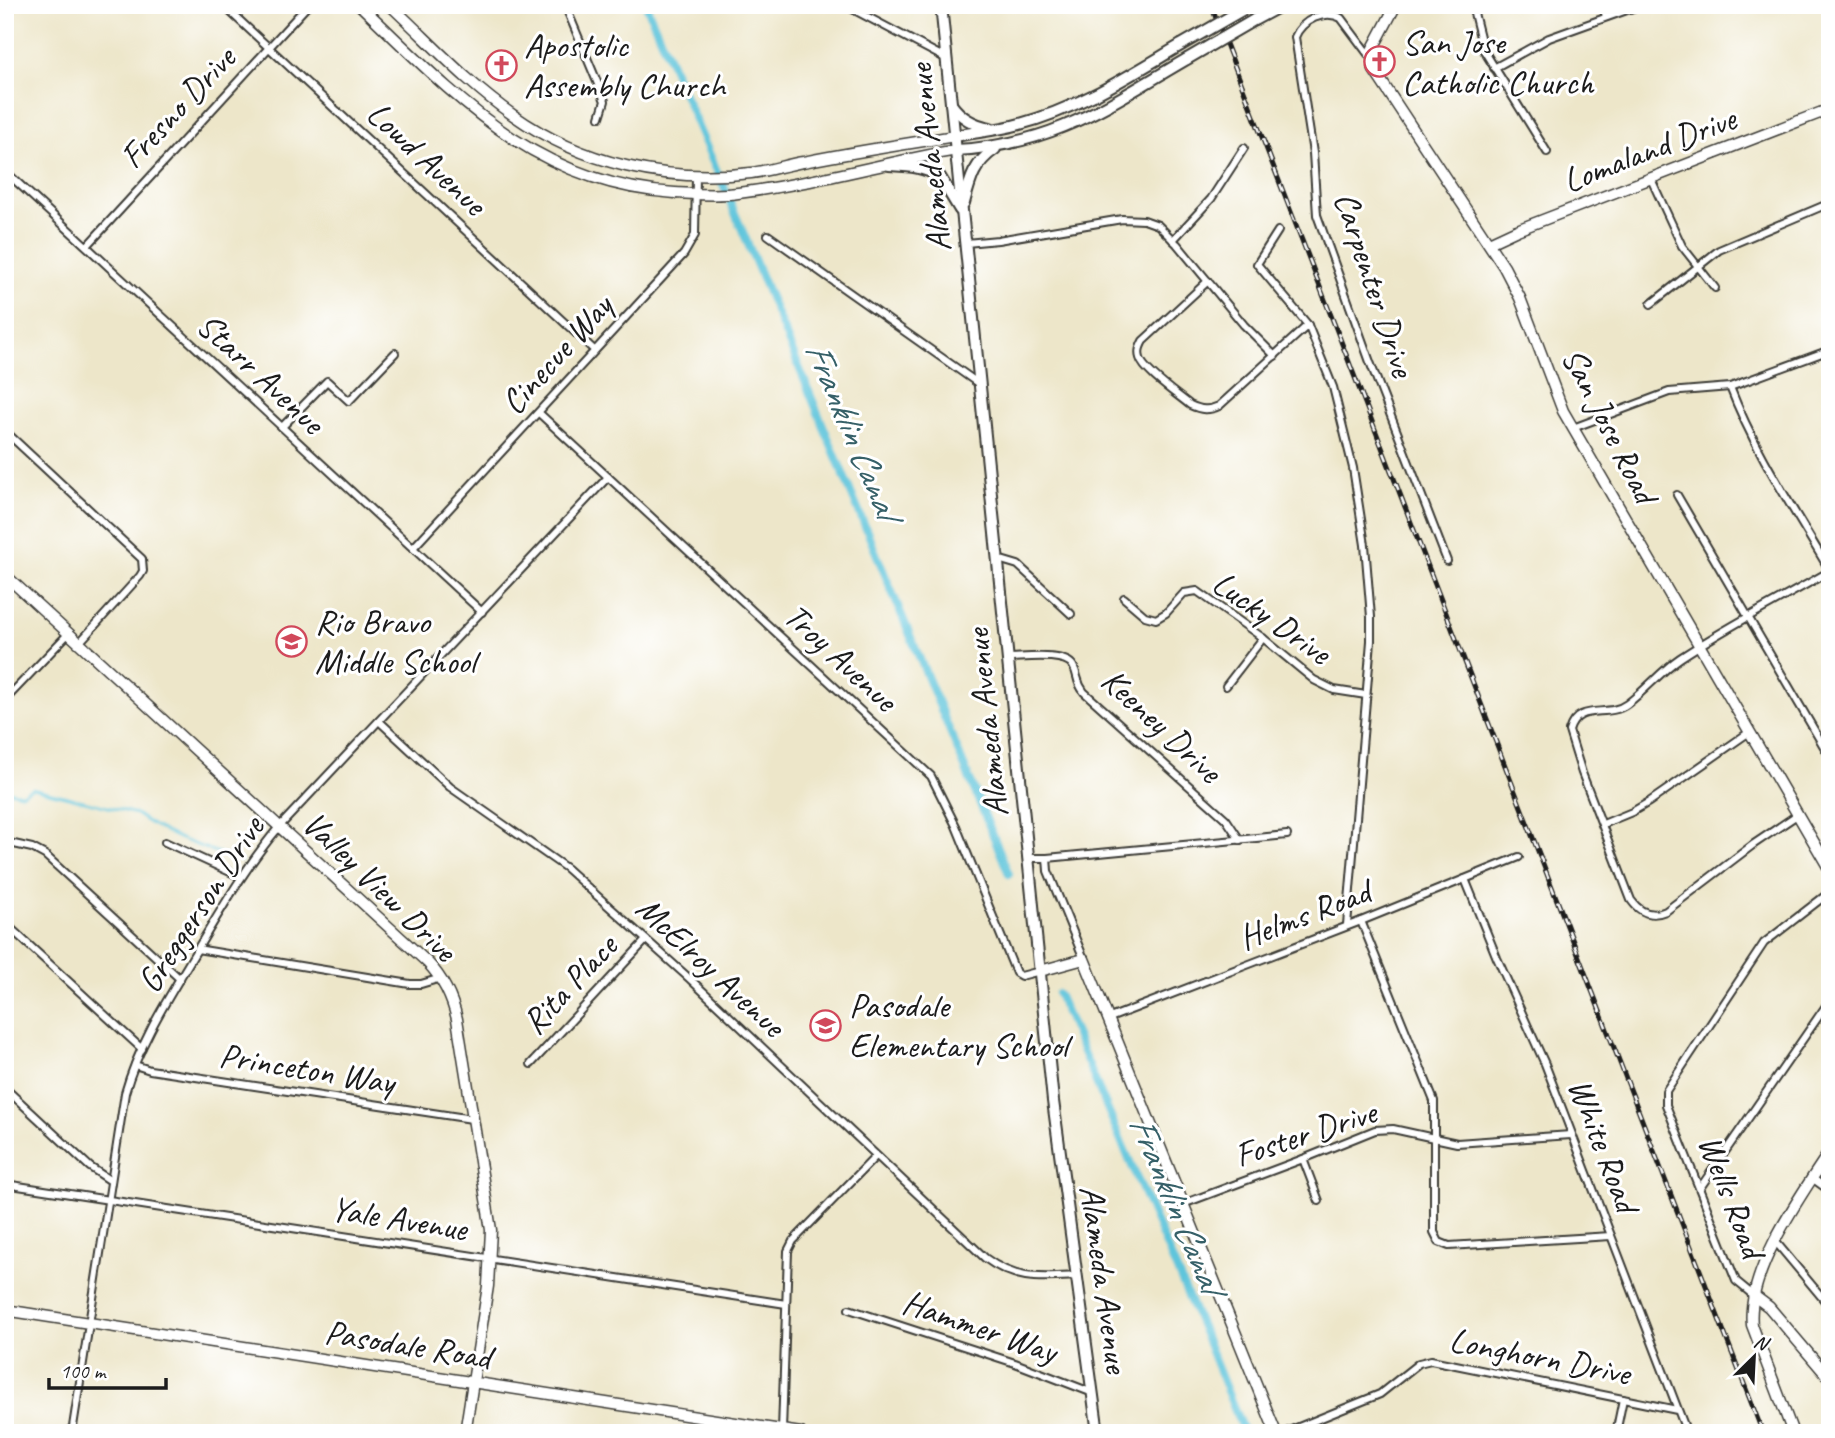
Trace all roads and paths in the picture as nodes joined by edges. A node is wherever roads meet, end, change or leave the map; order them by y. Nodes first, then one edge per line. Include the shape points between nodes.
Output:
1 (223, 5) edge
2 (308, 5) edge
3 (360, 5) edge
4 (390, 5) edge
5 (565, 5) edge
6 (845, 5) edge
7 (941, 5) edge
8 (1250, 5) edge
9 (1282, 5) edge
10 (1396, 5) edge
11 (1472, 5) edge
12 (1603, 5) edge
13 (1641, 5) edge
14 (1606, 17) junction
15 (269, 48) junction
16 (1371, 58) junction
17 (947, 59) junction
18 (1494, 68) junction
19 (950, 102) junction
20 (1830, 109) edge
21 (600, 117) dead end
22 (996, 129) junction
23 (955, 136) junction
24 (998, 147) junction
25 (1244, 148) dead end
26 (956, 150) junction
27 (1547, 152) dead end
28 (889, 165) junction
29 (5, 171) edge
30 (696, 176) junction
31 (1651, 179) junction
32 (697, 194) junction
33 (1830, 203) edge
34 (962, 212) junction
35 (1279, 231) dead end
36 (768, 235) dead end
37 (1173, 240) junction
38 (966, 243) junction
39 (1489, 243) junction
40 (87, 246) junction
41 (1696, 267) junction
42 (1208, 281) junction
43 (1715, 288) dead end
44 (1651, 304) dead end
45 (1308, 325) junction
46 (594, 350) junction
47 (1830, 350) edge
48 (395, 353) dead end
49 (1275, 356) junction
50 (980, 385) junction
51 (1730, 387) junction
52 (539, 413) junction
53 (282, 427) junction
54 (1573, 428) junction
55 (5, 431) edge
56 (608, 477) junction
57 (1677, 495) dead end
58 (413, 548) junction
59 (998, 559) junction
60 (1447, 561) dead end
61 (1830, 571) edge
62 (5, 576) edge
63 (1124, 598) dead end
64 (482, 612) junction
65 (1071, 614) dead end
66 (1749, 618) junction
67 (68, 634) junction
68 (1263, 638) junction
69 (79, 643) junction
70 (1700, 646) junction
71 (1008, 658) junction
72 (1226, 686) dead end
73 (1366, 695) junction
74 (5, 700) edge
75 (379, 721) junction
76 (1748, 733) junction
77 (1830, 757) edge
78 (1797, 815) junction
79 (1602, 824) junction
80 (279, 827) junction
81 (1287, 835) dead end
82 (1240, 840) junction
83 (5, 842) edge
84 (165, 842) dead end
85 (1519, 857) dead end
86 (1027, 858) junction
87 (1047, 858) junction
88 (1830, 870) edge
89 (241, 877) junction
90 (1465, 879) junction
91 (1830, 892) edge
92 (1361, 922) junction
93 (5, 923) edge
94 (1347, 925) junction
95 (646, 940) junction
96 (197, 950) junction
97 (1084, 959) junction
98 (1040, 971) junction
99 (441, 978) junction
100 (180, 979) junction
101 (1830, 1000) edge
102 (1107, 1019) junction
103 (142, 1049) junction
104 (531, 1064) dead end
105 (135, 1065) junction
106 (5, 1088) edge
107 (472, 1119) junction
108 (1571, 1135) junction
109 (1436, 1140) junction
110 (1830, 1151) edge
111 (876, 1156) junction
112 (1303, 1159) junction
113 (1812, 1178) junction
114 (111, 1181) junction
115 (5, 1184) edge
116 (1700, 1188) junction
117 (1830, 1191) edge
118 (109, 1200) junction
119 (1319, 1201) dead end
120 (1183, 1204) junction
121 (1611, 1236) junction
122 (1775, 1241) junction
123 (491, 1259) junction
124 (1076, 1276) junction
125 (1753, 1294) junction
126 (786, 1304) junction
127 (1830, 1307) edge
128 (849, 1309) dead end
129 (5, 1310) edge
130 (89, 1323) junction
131 (1830, 1380) edge
132 (472, 1382) junction
133 (1093, 1393) junction
134 (1623, 1399) junction
135 (1677, 1410) junction
136 (782, 1431) edge
137 (72, 1433) edge
138 (465, 1433) edge
139 (801, 1433) edge
140 (1098, 1433) edge
141 (1276, 1433) edge
142 (1284, 1433) edge
143 (1616, 1433) edge
144 (1687, 1433) edge
145 (1793, 1433) edge

1 - 15 street, Lowd Avenue
2 - 15 street, Fresno Drive
3 - 32 street via 475,111 533,152 606,182
4 - 30 street via 486,94 535,130 609,162
5 - 21 street via 605,101
6 - 17 street
7 - 17 main road, Alameda Avenue
8 - 22 main road, bridge via 1078,102
9 - 24 main road, bridge via 1070,126
10 - 16 street
11 - 18 street via 1483,49
12 - 14 street
13 - 14 street
14 - 18 street via 1549,38
15 - 40 street, Fresno Drive
15 - 46 street, Lowd Avenue
16 - 39 street, San Jose Road
16 - 60 street, Carpenter Drive via 1334,14 1321,14 1295,37 1317,215
17 - 19 main road, Alameda Avenue
18 - 27 street
19 - 22 main road via 973,123
19 - 23 main road, Alameda Avenue
20 - 31 street, Lomaland Drive
22 - 23 main road
23 - 26 main road, Alameda Avenue
23 - 30 street via 734,175
24 - 26 main road
24 - 34 main road via 975,168
25 - 37 street via 1211,199
26 - 28 street
26 - 34 main road, Alameda Avenue
28 - 32 street via 742,193
28 - 34 main road via 912,166 940,177
29 - 40 street, Starr Avenue
30 - 32 street, Cinecue Way
31 - 39 street, Lomaland Drive
31 - 41 street via 1672,230
32 - 46 street, Cinecue Way via 692,243
33 - 41 street via 1732,243
34 - 38 main road, Alameda Avenue
35 - 45 street, Carpenter Drive via 1258,264
36 - 50 street
37 - 38 street via 1158,225 1122,219
37 - 42 street
38 - 50 main road, Alameda Avenue
39 - 54 street, San Jose Road via 1520,298
40 - 53 street, Starr Avenue
41 - 43 street
41 - 44 street
42 - 49 street
42 - 49 street via 1143,341 1139,356 1144,366 1190,405 1208,410 1219,406
45 - 49 street
45 - 73 street, Carpenter Drive via 1333,387 1353,468 1369,583 1371,641
46 - 52 street, Cinecue Way
47 - 51 street
48 - 53 street via 349,401 327,381
50 - 59 main road, Alameda Avenue
51 - 54 street via 1669,392
51 - 61 street via 1758,449
52 - 56 street, Troy Avenue
52 - 58 street, Cinecue Way
53 - 58 street, Starr Avenue
54 - 70 street, San Jose Road
55 - 69 street via 142,559 140,576
56 - 64 street, Greggerson Drive
56 - 98 street, Troy Avenue via 931,776 1016,972 1021,976
57 - 66 street
58 - 64 street, Starr Avenue
59 - 65 street via 1018,565
59 - 71 main road, Alameda Avenue
61 - 66 street
62 - 67 street, Valley View Drive
63 - 68 street, Lucky Drive via 1156,619 1184,593 1197,591
64 - 75 street, Greggerson Drive
66 - 70 street
66 - 77 street
67 - 69 street, Valley View Drive
67 - 74 street
68 - 72 street
68 - 73 street, Lucky Drive via 1322,685
69 - 80 street, Valley View Drive
70 - 76 street, San Jose Road
70 - 79 street via 1678,659 1626,705 1579,714 1571,724 1569,737
71 - 82 street, Keeney Drive via 1068,660 1084,691 1226,819
71 - 86 main road, Alameda Avenue
73 - 94 street, Carpenter Drive
75 - 80 street, Greggerson Drive
75 - 95 street, McElroy Avenue via 450,787 566,868
76 - 78 street, San Jose Road
76 - 79 street via 1649,802
78 - 79 street via 1657,914 1639,909 1632,900
78 - 88 street, San Jose Road
80 - 89 street, Greggerson Drive
80 - 99 street, Valley View Drive
81 - 82 street
82 - 87 street
83 - 100 street via 45,855
84 - 89 street
85 - 90 street, Helms Road
86 - 87 street
86 - 98 main road, Alameda Avenue
87 - 97 street via 1048,871
89 - 96 street, Greggerson Drive
90 - 92 street, Helms Road
90 - 108 street, White Road
91 - 116 street, Wells Road via 1764,943 1666,1091 1666,1105
92 - 94 street, Helms Road
92 - 109 street via 1434,1101
93 - 103 street
94 - 102 street, Helms Road
95 - 104 street, Rita Place
95 - 111 street, McElroy Avenue
96 - 99 street via 410,984
96 - 100 street, Greggerson Drive
97 - 98 street
97 - 102 street
98 - 124 main road, Alameda Avenue
99 - 107 street, Valley View Drive via 457,1019
100 - 103 street, Greggerson Drive
101 - 116 street
102 - 120 street
103 - 105 street, Greggerson Drive
105 - 107 street, Princeton Way
105 - 114 street, Greggerson Drive via 125,1093
106 - 114 street
107 - 123 street, Valley View Drive via 491,1230
108 - 109 street, Foster Drive via 1457,1143
108 - 121 street, White Road
109 - 112 street, Foster Drive via 1383,1128
109 - 121 street via 1434,1232 1440,1242 1448,1246
110 - 113 street
111 - 124 street, McElroy Avenue via 996,1266 1031,1278
111 - 126 street via 793,1241 788,1251
112 - 119 street
112 - 120 street, Foster Drive
113 - 117 street
113 - 122 street
114 - 118 street, Greggerson Drive
115 - 118 street, Yale Avenue
116 - 125 street, Wells Road via 1735,1281
118 - 123 street, Yale Avenue
118 - 130 street, Greggerson Drive
120 - 141 street
121 - 135 street, White Road
122 - 125 street
122 - 127 street
123 - 126 street, Yale Avenue
123 - 132 street, Valley View Drive
124 - 133 main road, Alameda Avenue
125 - 131 street
125 - 145 street, Wells Road via 1752,1325
126 - 136 street
128 - 133 street, Hammer Way
129 - 130 street, Pasodale Road
130 - 132 street, Pasodale Road
130 - 137 street, Greggerson Drive
132 - 136 street, Pasodale Road
132 - 138 street, Valley View Drive
133 - 140 main road, Alameda Avenue
134 - 135 street, Longhorn Drive
134 - 142 street, Longhorn Drive via 1431,1360 1419,1363 1380,1394
134 - 143 street
135 - 144 street, White Road
136 - 139 street, Pasodale Road

